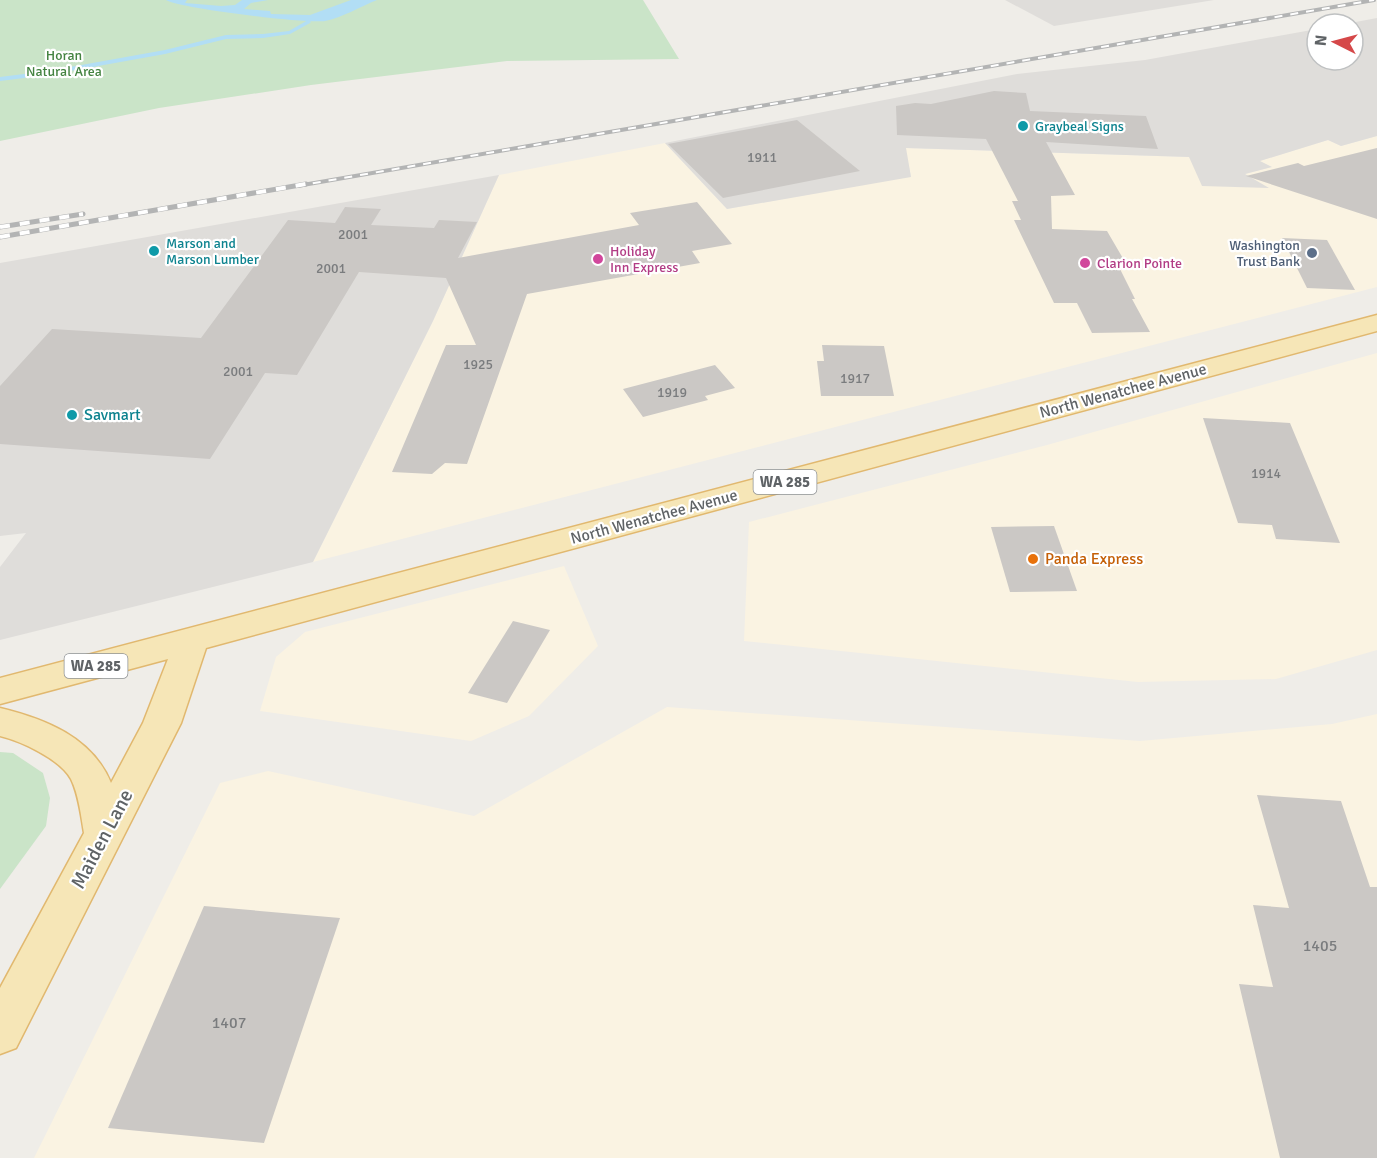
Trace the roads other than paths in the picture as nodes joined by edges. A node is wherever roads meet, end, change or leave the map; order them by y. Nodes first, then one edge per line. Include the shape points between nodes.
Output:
1 (1377, 323) edge
2 (192, 640) junction
3 (0, 691) edge
4 (0, 722) edge
5 (104, 834) junction
6 (0, 1033) edge

1 - 2 main road, North Wenatchee Avenue / WA 285
2 - 3 main road, North Wenatchee Avenue / WA 285
2 - 5 main road, Maiden Lane via 162,723
4 - 5 main road via 43,738 69,754 87,772
5 - 6 main road, Maiden Lane

